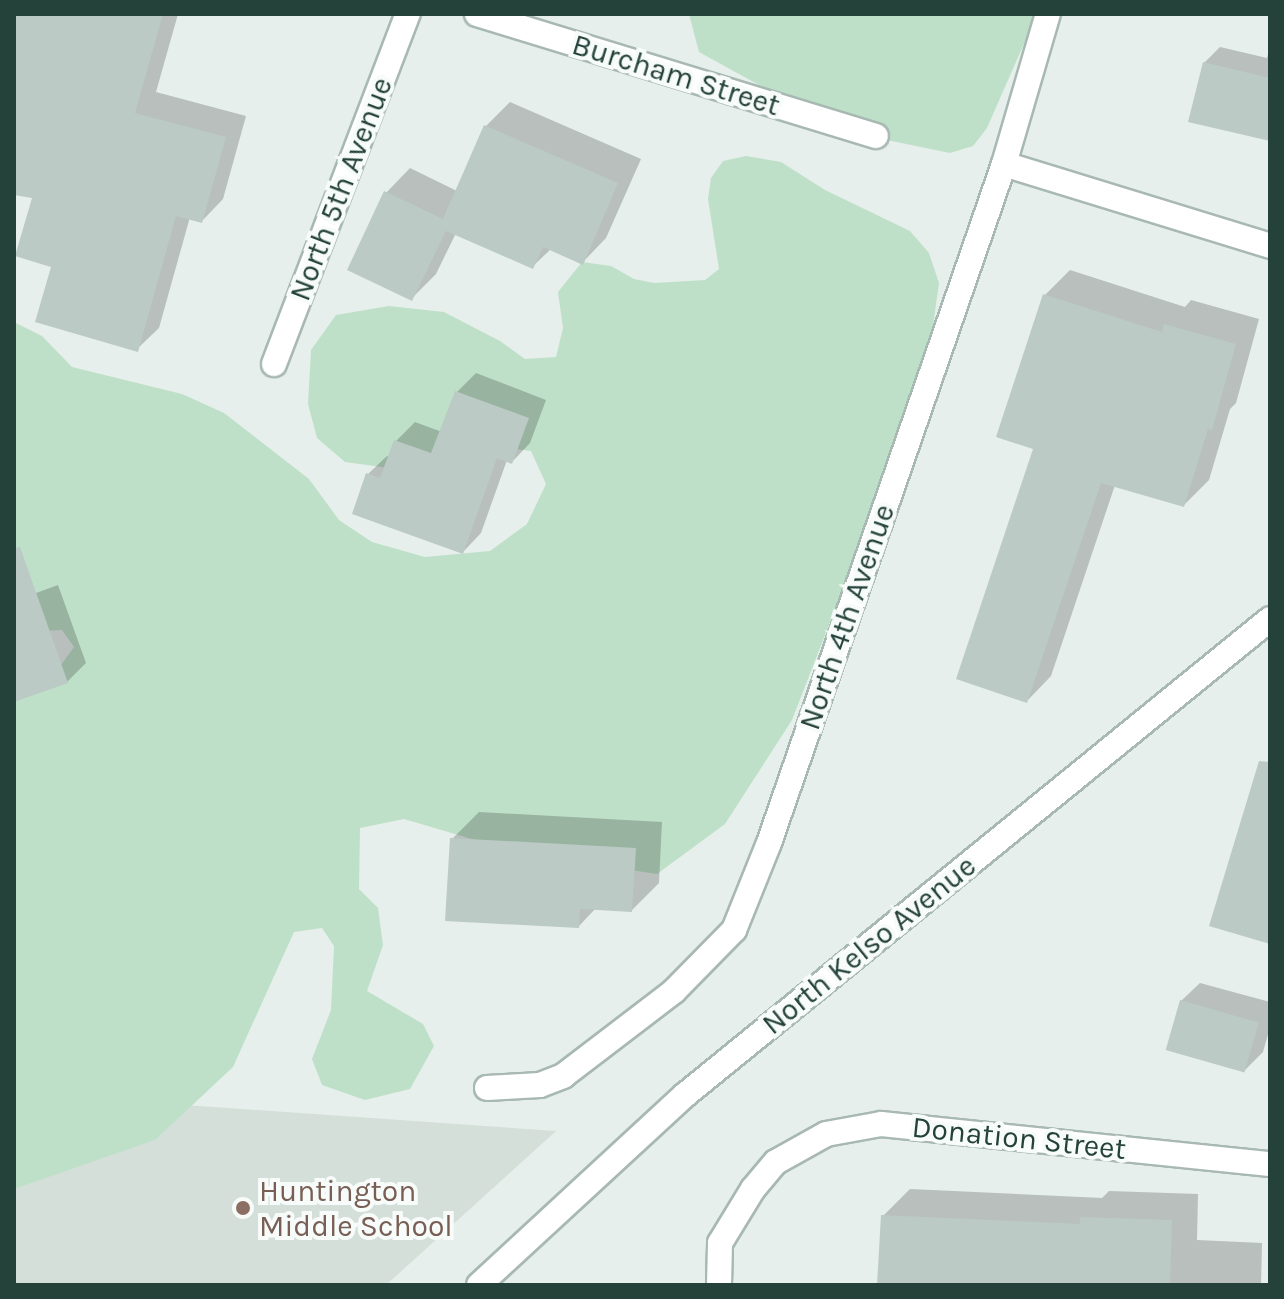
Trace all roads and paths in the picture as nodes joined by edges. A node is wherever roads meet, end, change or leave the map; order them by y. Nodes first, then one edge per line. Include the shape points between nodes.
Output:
1 (408, 14) edge
2 (477, 14) edge
3 (1048, 14) edge
4 (876, 136) dead end
5 (1004, 164) junction
6 (1270, 246) edge
7 (274, 364) dead end
8 (1270, 619) edge
9 (487, 1088) dead end
10 (1270, 1164) edge
11 (479, 1285) edge
12 (719, 1285) edge

1 - 7 street, North 5th Avenue
2 - 4 street, Burcham Street
3 - 5 street, North 4th Avenue
5 - 6 street
5 - 9 street, North 4th Avenue via 769,843 734,930 674,991 563,1076 540,1085
8 - 11 street, North Kelso Avenue via 685,1095
10 - 12 street, Donation Street via 881,1124 826,1134 776,1162 753,1189 720,1243

